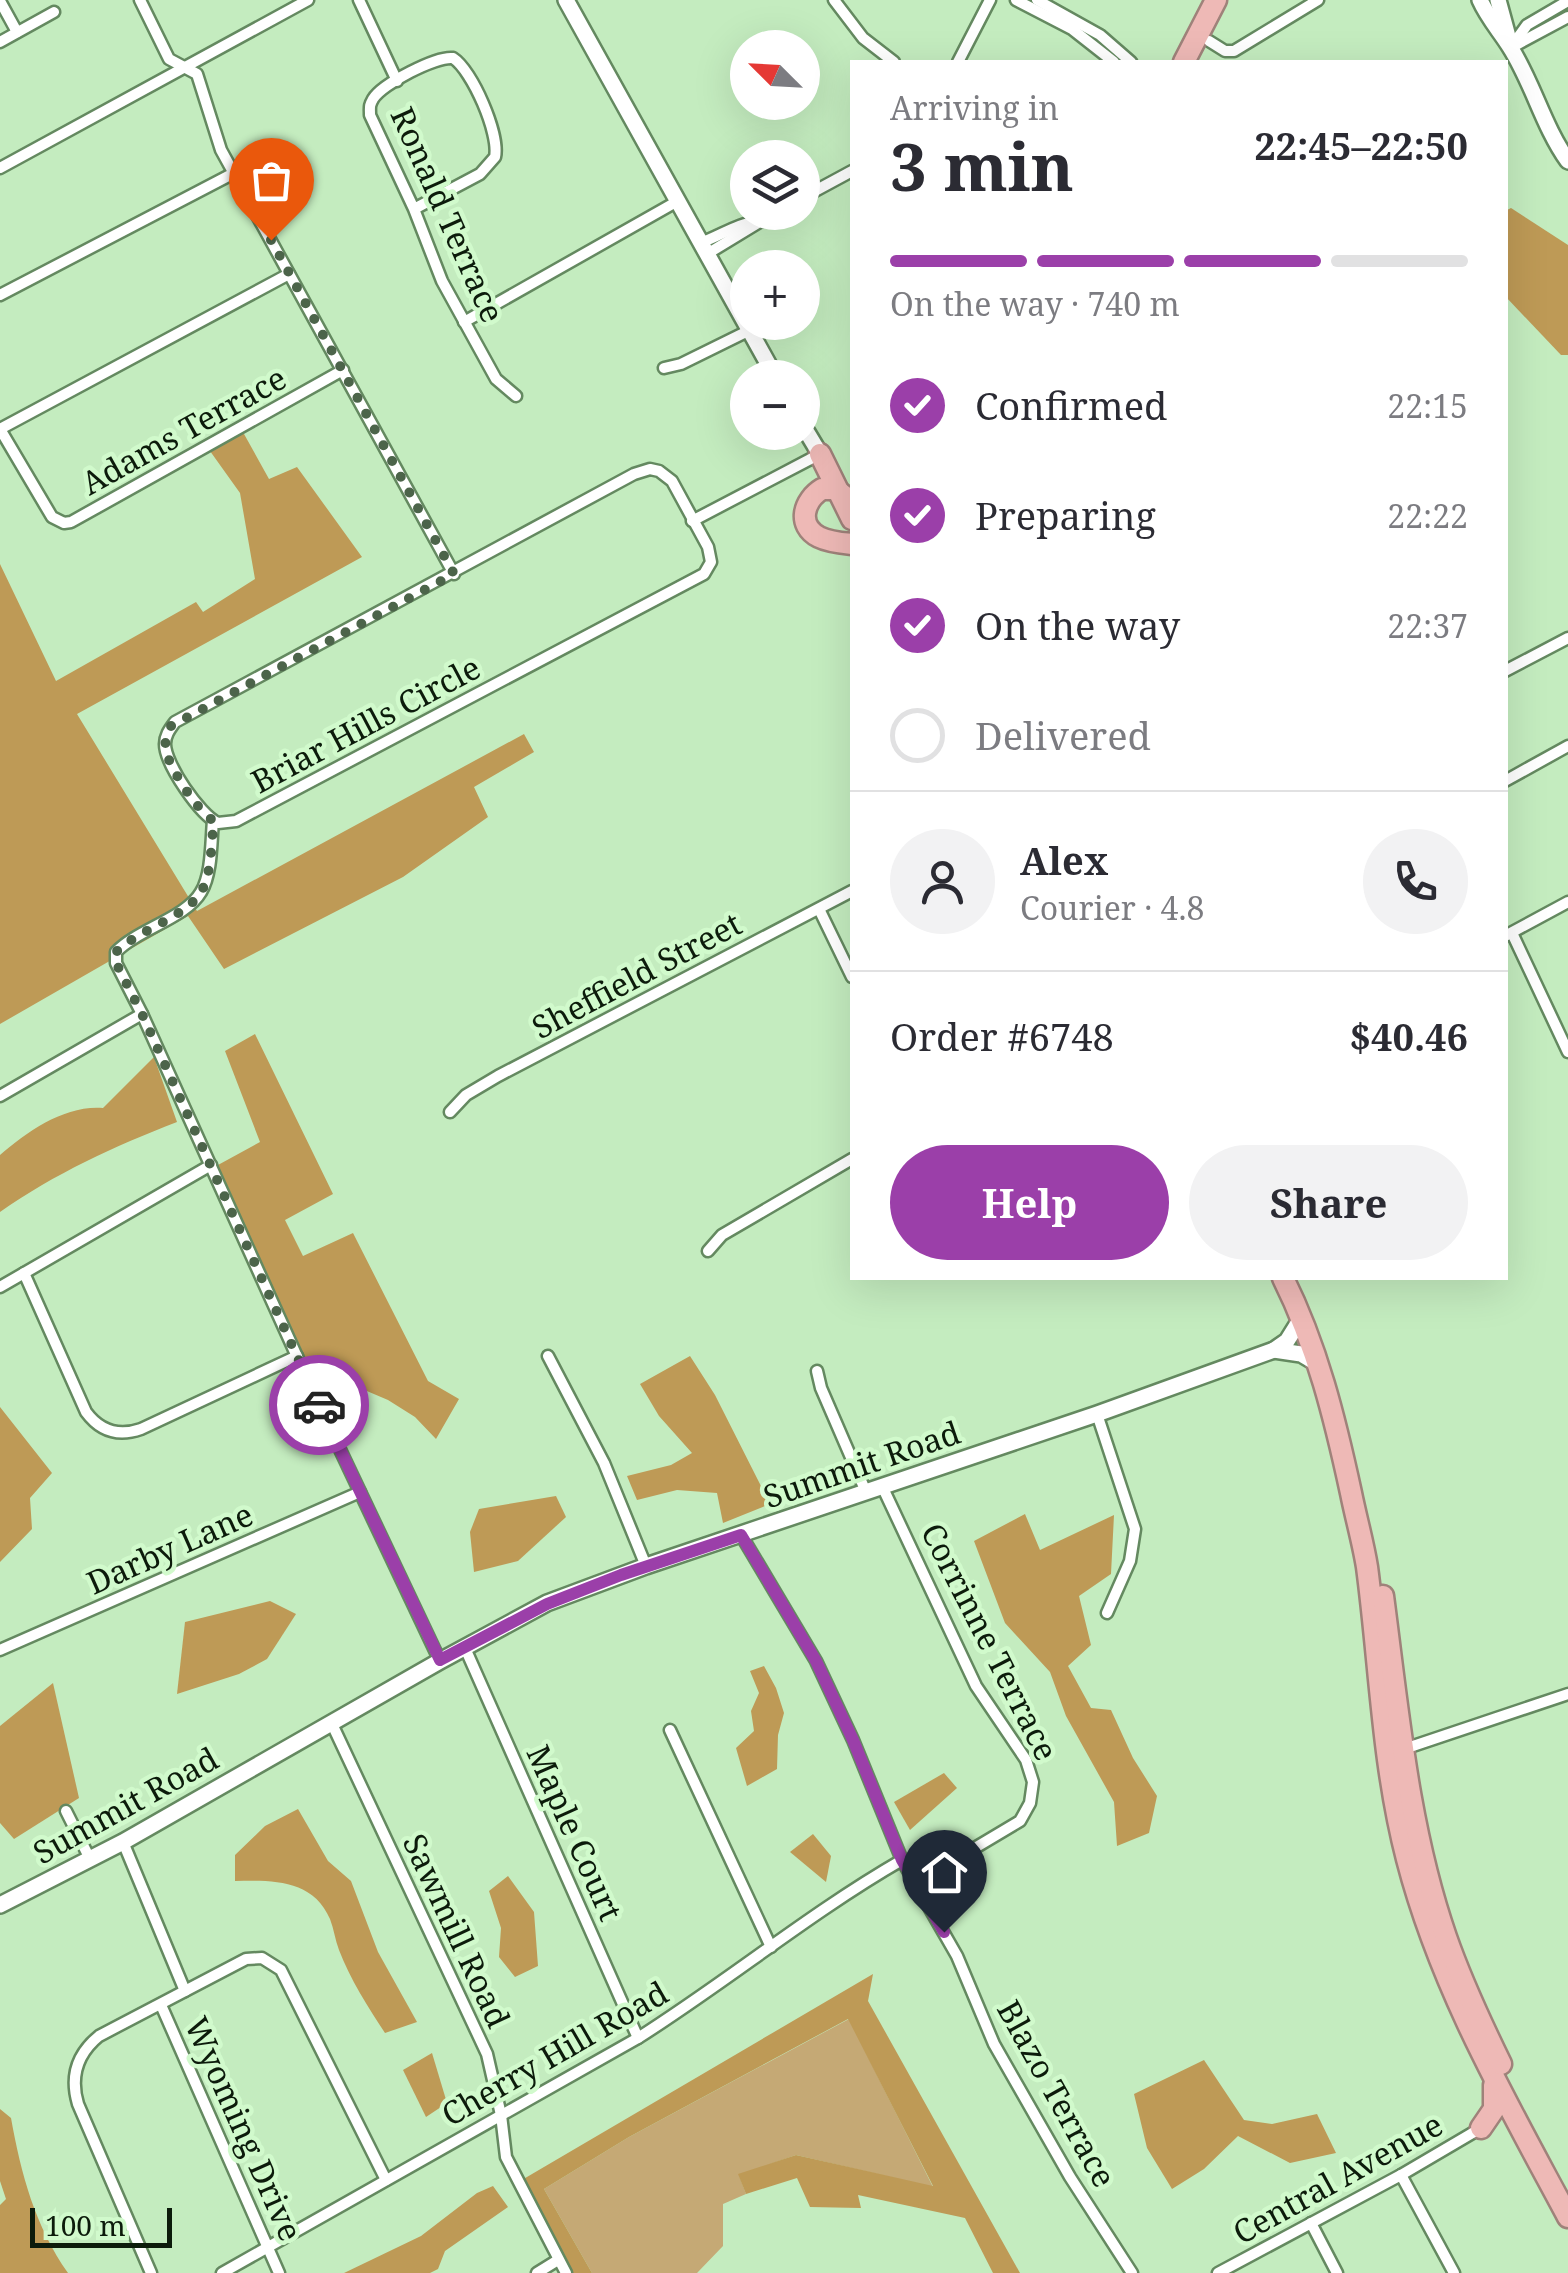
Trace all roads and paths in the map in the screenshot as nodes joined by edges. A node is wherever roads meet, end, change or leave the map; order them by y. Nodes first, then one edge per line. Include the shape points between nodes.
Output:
1 (140, 0) edge
2 (308, 0) edge
3 (359, 0) edge
4 (566, 0) edge
5 (834, 0) edge
6 (990, 0) edge
7 (1016, 0) edge
8 (1037, 0) edge
9 (1216, 0) edge
10 (1230, 0) edge
11 (1318, 0) edge
12 (1480, 0) edge
13 (1498, 0) edge
14 (1568, 1) edge
15 (0, 2) edge
16 (54, 12) dead end
17 (1568, 16) edge
18 (18, 32) junction
19 (1209, 41) junction
20 (0, 42) edge
21 (1511, 48) junction
22 (891, 60) edge
23 (959, 60) edge
24 (1111, 60) edge
25 (1129, 60) edge
26 (1185, 60) edge
27 (1199, 60) edge
28 (182, 66) junction
29 (397, 81) junction
30 (1568, 160) edge
31 (0, 168) edge
32 (850, 172) edge
33 (234, 173) junction
34 (820, 188) edge
35 (676, 202) junction
36 (414, 209) junction
37 (734, 230) edge
38 (703, 248) junction
39 (289, 274) junction
40 (730, 295) edge
41 (0, 296) edge
42 (464, 322) junction
43 (730, 340) edge
44 (664, 368) dead end
45 (343, 370) junction
46 (516, 396) dead end
47 (0, 429) edge
48 (818, 450) edge
49 (820, 454) junction
50 (847, 494) edge
51 (692, 521) junction
52 (850, 544) edge
53 (454, 574) junction
54 (1568, 638) edge
55 (1508, 668) edge
56 (1568, 746) edge
57 (1508, 779) edge
58 (214, 821) junction
59 (850, 892) edge
60 (1568, 902) edge
61 (819, 908) junction
62 (1508, 934) edge
63 (850, 973) edge
64 (142, 1014) junction
65 (1568, 1052) edge
66 (0, 1096) edge
67 (450, 1112) dead end
68 (850, 1160) edge
69 (210, 1165) junction
70 (708, 1251) dead end
71 (24, 1273) junction
72 (1285, 1280) edge
73 (1297, 1280) edge
74 (0, 1287) edge
75 (1302, 1317) junction
76 (1274, 1350) junction
77 (297, 1356) junction
78 (548, 1356) dead end
79 (1318, 1364) junction
80 (817, 1371) dead end
81 (1097, 1414) junction
82 (882, 1486) junction
83 (360, 1492) junction
84 (866, 1492) junction
85 (741, 1535) junction
86 (646, 1566) junction
87 (1106, 1613) dead end
88 (464, 1648) junction
89 (0, 1650) edge
90 (440, 1660) junction
91 (1568, 1694) edge
92 (332, 1724) junction
93 (670, 1730) dead end
94 (1404, 1749) junction
95 (66, 1812) dead end
96 (123, 1842) junction
97 (90, 1859) junction
98 (902, 1860) junction
99 (916, 1883) junction
100 (0, 1905) edge
101 (771, 1946) junction
102 (186, 1992) junction
103 (161, 2005) junction
104 (638, 2038) junction
105 (1493, 2076) junction
106 (501, 2115) junction
107 (1481, 2128) junction
108 (1530, 2146) junction
109 (1401, 2175) junction
110 (386, 2180) junction
111 (1568, 2189) edge
112 (1568, 2217) edge
113 (1311, 2223) junction
114 (266, 2248) junction
115 (558, 2260) junction
116 (151, 2273) edge
117 (222, 2273) edge
118 (280, 2273) edge
119 (537, 2273) edge
120 (566, 2273) edge
121 (1132, 2273) edge
122 (1218, 2273) edge
123 (1337, 2273) edge
124 (1454, 2273) edge

1 - 28 street via 170,59
2 - 28 street
3 - 29 street, Ronald Terrace
4 - 35 main road
5 - 22 street via 863,38
6 - 23 street
7 - 24 street via 1072,29
8 - 25 street via 1100,35
9 - 26 highway
10 - 19 highway
11 - 19 street via 1234,51
12 - 21 main road
13 - 21 main road
14 - 21 street via 1528,25
15 - 18 street
16 - 18 street
17 - 21 street
18 - 20 street
19 - 27 highway
21 - 30 main road
28 - 31 street
28 - 33 street via 197,74
29 - 36 street, Ronald Terrace via 376,95 370,115
29 - 36 street via 439,58 459,61 496,137 486,170
32 - 34 street
33 - 39 street
33 - 41 street
35 - 38 main road
35 - 42 street
36 - 42 street, Ronald Terrace
37 - 38 street
38 - 40 main road
39 - 45 street
39 - 47 street
42 - 46 street, Ronald Terrace via 496,379
43 - 44 street
45 - 47 street, Adams Terrace via 71,522 58,522 49,512
45 - 53 street
48 - 49 main road
49 - 50 highway
49 - 51 street
50 - 52 highway via 822,489 805,512 818,536
51 - 53 street, Briar Hills Circle via 666,475 642,470
51 - 58 street, Briar Hills Circle via 711,556 699,578 236,821
53 - 58 street, Briar Hills Circle via 171,726 169,759
54 - 55 street
56 - 57 street
58 - 64 street via 200,894 116,952
59 - 61 street, Sheffield Street
60 - 62 street
61 - 63 street
61 - 67 street, Sheffield Street via 492,1079
62 - 65 street
64 - 66 street
64 - 69 street
68 - 70 street via 722,1235
69 - 71 street
69 - 77 street
71 - 74 street
71 - 77 street via 86,1412 114,1432 140,1429
72 - 75 highway
73 - 94 highway via 1348,1414 1378,1563
75 - 76 main road, Summit Road
75 - 79 highway
76 - 79 main road
76 - 81 main road, Summit Road
77 - 83 street
78 - 86 street via 604,1463
79 - 105 highway via 1366,1565 1386,1750 1406,1858 1432,1940
80 - 84 street
81 - 82 main road, Summit Road
81 - 87 street via 1134,1530 1130,1561
82 - 84 main road, Summit Road
82 - 99 street, Corrinne Terrace via 976,1686 1026,1760 1033,1782 1020,1821
83 - 89 street, Darby Lane
83 - 90 street
84 - 85 main road, Summit Road
85 - 86 main road, Summit Road
85 - 98 street, Blazo Terrace via 816,1661
86 - 88 main road, Summit Road via 547,1604
88 - 90 main road, Summit Road
88 - 104 street, Maple Court
90 - 92 main road, Summit Road
91 - 94 street
92 - 96 main road, Summit Road
92 - 106 street, Sawmill Road via 486,2054
93 - 101 street
94 - 111 highway via 1445,1936 1486,2034
95 - 97 street
96 - 97 main road, Summit Road
96 - 102 street, Wyoming Drive
97 - 100 main road, Summit Road
98 - 99 street, Blazo Terrace
98 - 101 street, Cherry Hill Road
99 - 121 street, Blazo Terrace via 957,1956 994,2044
101 - 104 street, Cherry Hill Road
102 - 103 street
102 - 110 street via 246,1959 277,1965
103 - 114 street, Wyoming Drive
103 - 116 street via 90,2044 74,2081
104 - 106 street, Cherry Hill Road
105 - 107 highway via 1496,2103
105 - 108 highway
106 - 110 street, Cherry Hill Road
106 - 115 street, Sawmill Road via 510,2168
107 - 108 highway via 1508,2130
107 - 109 street, Central Avenue
108 - 112 highway
109 - 113 street, Central Avenue
109 - 124 street
110 - 114 street, Cherry Hill Road
113 - 122 street, Central Avenue
113 - 123 street
114 - 117 street, Cherry Hill Road
114 - 118 street, Wyoming Drive
115 - 119 street
115 - 120 street, Sawmill Road

